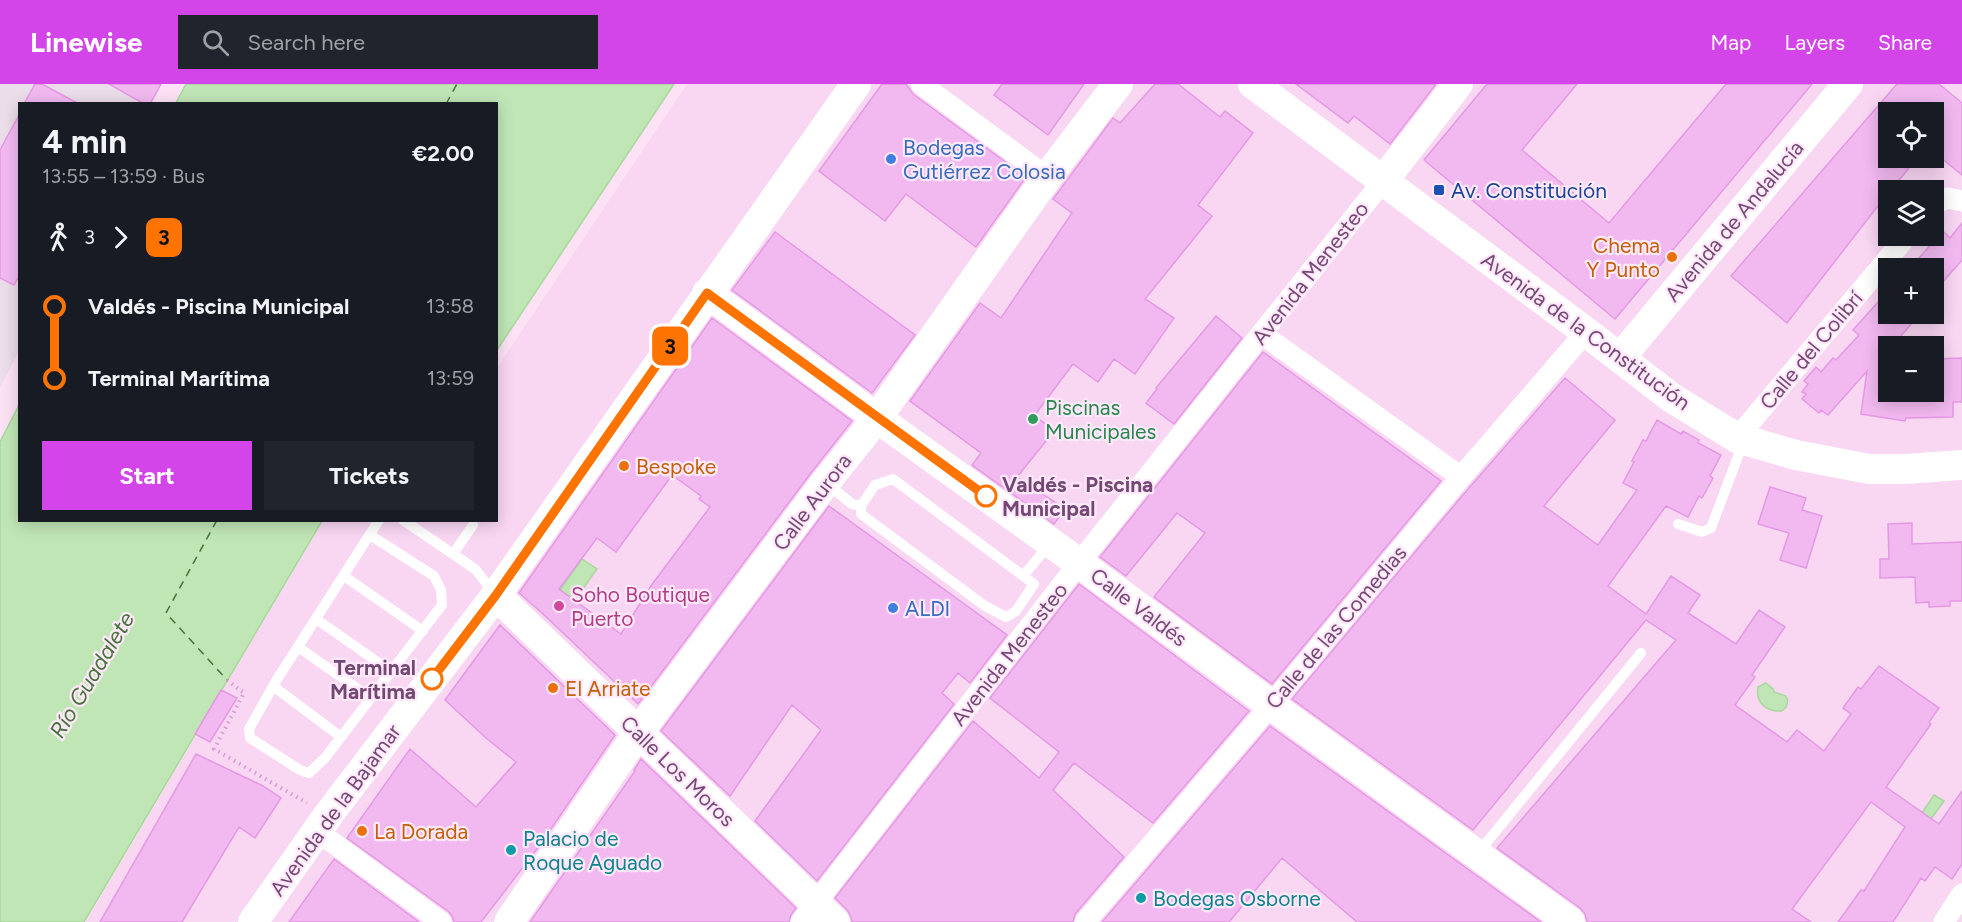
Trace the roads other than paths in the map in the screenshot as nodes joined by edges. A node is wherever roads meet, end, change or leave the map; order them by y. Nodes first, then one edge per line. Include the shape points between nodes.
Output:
1 (856, 84) edge
2 (921, 84) edge
3 (1118, 84) edge
4 (1253, 84) edge
5 (1458, 84) edge
6 (1848, 84) edge
7 (1047, 177) junction
8 (1383, 181) junction
9 (1944, 200) edge
10 (1962, 201) edge
11 (1899, 246) edge
12 (707, 293) junction
13 (1586, 332) junction
14 (1262, 334) junction
15 (1620, 358) junction
16 (876, 418) junction
17 (1741, 439) junction
18 (1962, 465) edge
19 (1461, 477) junction
20 (825, 483) junction
21 (861, 506) junction
22 (379, 522) edge
23 (406, 522) edge
24 (1678, 524) dead end
25 (473, 525) dead end
26 (370, 535) junction
27 (1051, 543) junction
28 (453, 554) junction
29 (1079, 562) junction
30 (344, 576) junction
31 (1023, 576) junction
32 (496, 595) junction
33 (316, 619) junction
34 (423, 631) junction
35 (298, 647) junction
36 (1641, 653) dead end
37 (392, 672) junction
38 (273, 686) junction
39 (371, 698) junction
40 (1271, 705) junction
41 (638, 733) junction
42 (341, 737) junction
43 (317, 831) junction
44 (1477, 854) junction
45 (1962, 894) edge
46 (817, 916) edge
47 (261, 919) edge
48 (441, 922) edge
49 (509, 922) edge
50 (1085, 922) edge
51 (1570, 922) edge
52 (1944, 922) edge

1 - 12 street, Avenida de la Bajamar
2 - 7 street
3 - 7 street, Calle Aurora
4 - 8 street, Avenida de la Constitución
5 - 8 street
6 - 15 street, Avenida de Andalucía
7 - 16 street, Calle Aurora
8 - 13 street, Avenida de la Constitución
8 - 14 street, Avenida Menesteo
9 - 10 street
11 - 17 street, Calle del Colibrí
12 - 16 street, Calle Valdés
12 - 32 street, Avenida de la Bajamar
13 - 15 street, Avenida de la Constitución
13 - 19 street, Calle de las Comedias
14 - 19 street
14 - 29 street, Avenida Menesteo
15 - 17 street, Avenida de la Constitución via 1672,398
16 - 20 street, Calle Aurora
16 - 27 street, Calle Valdés
17 - 18 street, Avenida de la Constitución via 1796,455 1869,469
17 - 24 lane via 1710,528 1702,532
19 - 40 street, Calle de las Comedias
20 - 21 lane via 852,504
20 - 41 street, Calle Aurora
21 - 31 lane via 875,485 893,479
21 - 31 lane via 861,514 985,606 1006,617 1016,611 1034,584
22 - 26 lane
23 - 28 lane
25 - 28 lane
26 - 30 lane
26 - 34 lane via 434,576 442,605
27 - 29 street, Calle Valdés
27 - 31 lane
28 - 32 lane via 475,569
29 - 40 street, Calle Valdés
29 - 46 street, Avenida Menesteo
30 - 33 lane
30 - 34 lane
32 - 41 street, Calle Los Moros
32 - 43 street, Avenida de la Bajamar
33 - 35 lane
33 - 37 lane
34 - 37 lane
35 - 38 lane
35 - 39 lane
36 - 44 lane
37 - 39 lane
38 - 42 lane
38 - 42 lane via 249,729 250,738 309,773
39 - 42 lane
40 - 44 street, Calle Valdés
40 - 50 street, Calle de las Comedias
41 - 46 street, Calle Los Moros
41 - 49 street, Calle Aurora
43 - 47 street, Avenida de la Bajamar
43 - 48 street
44 - 51 street, Calle Valdés
45 - 52 street

